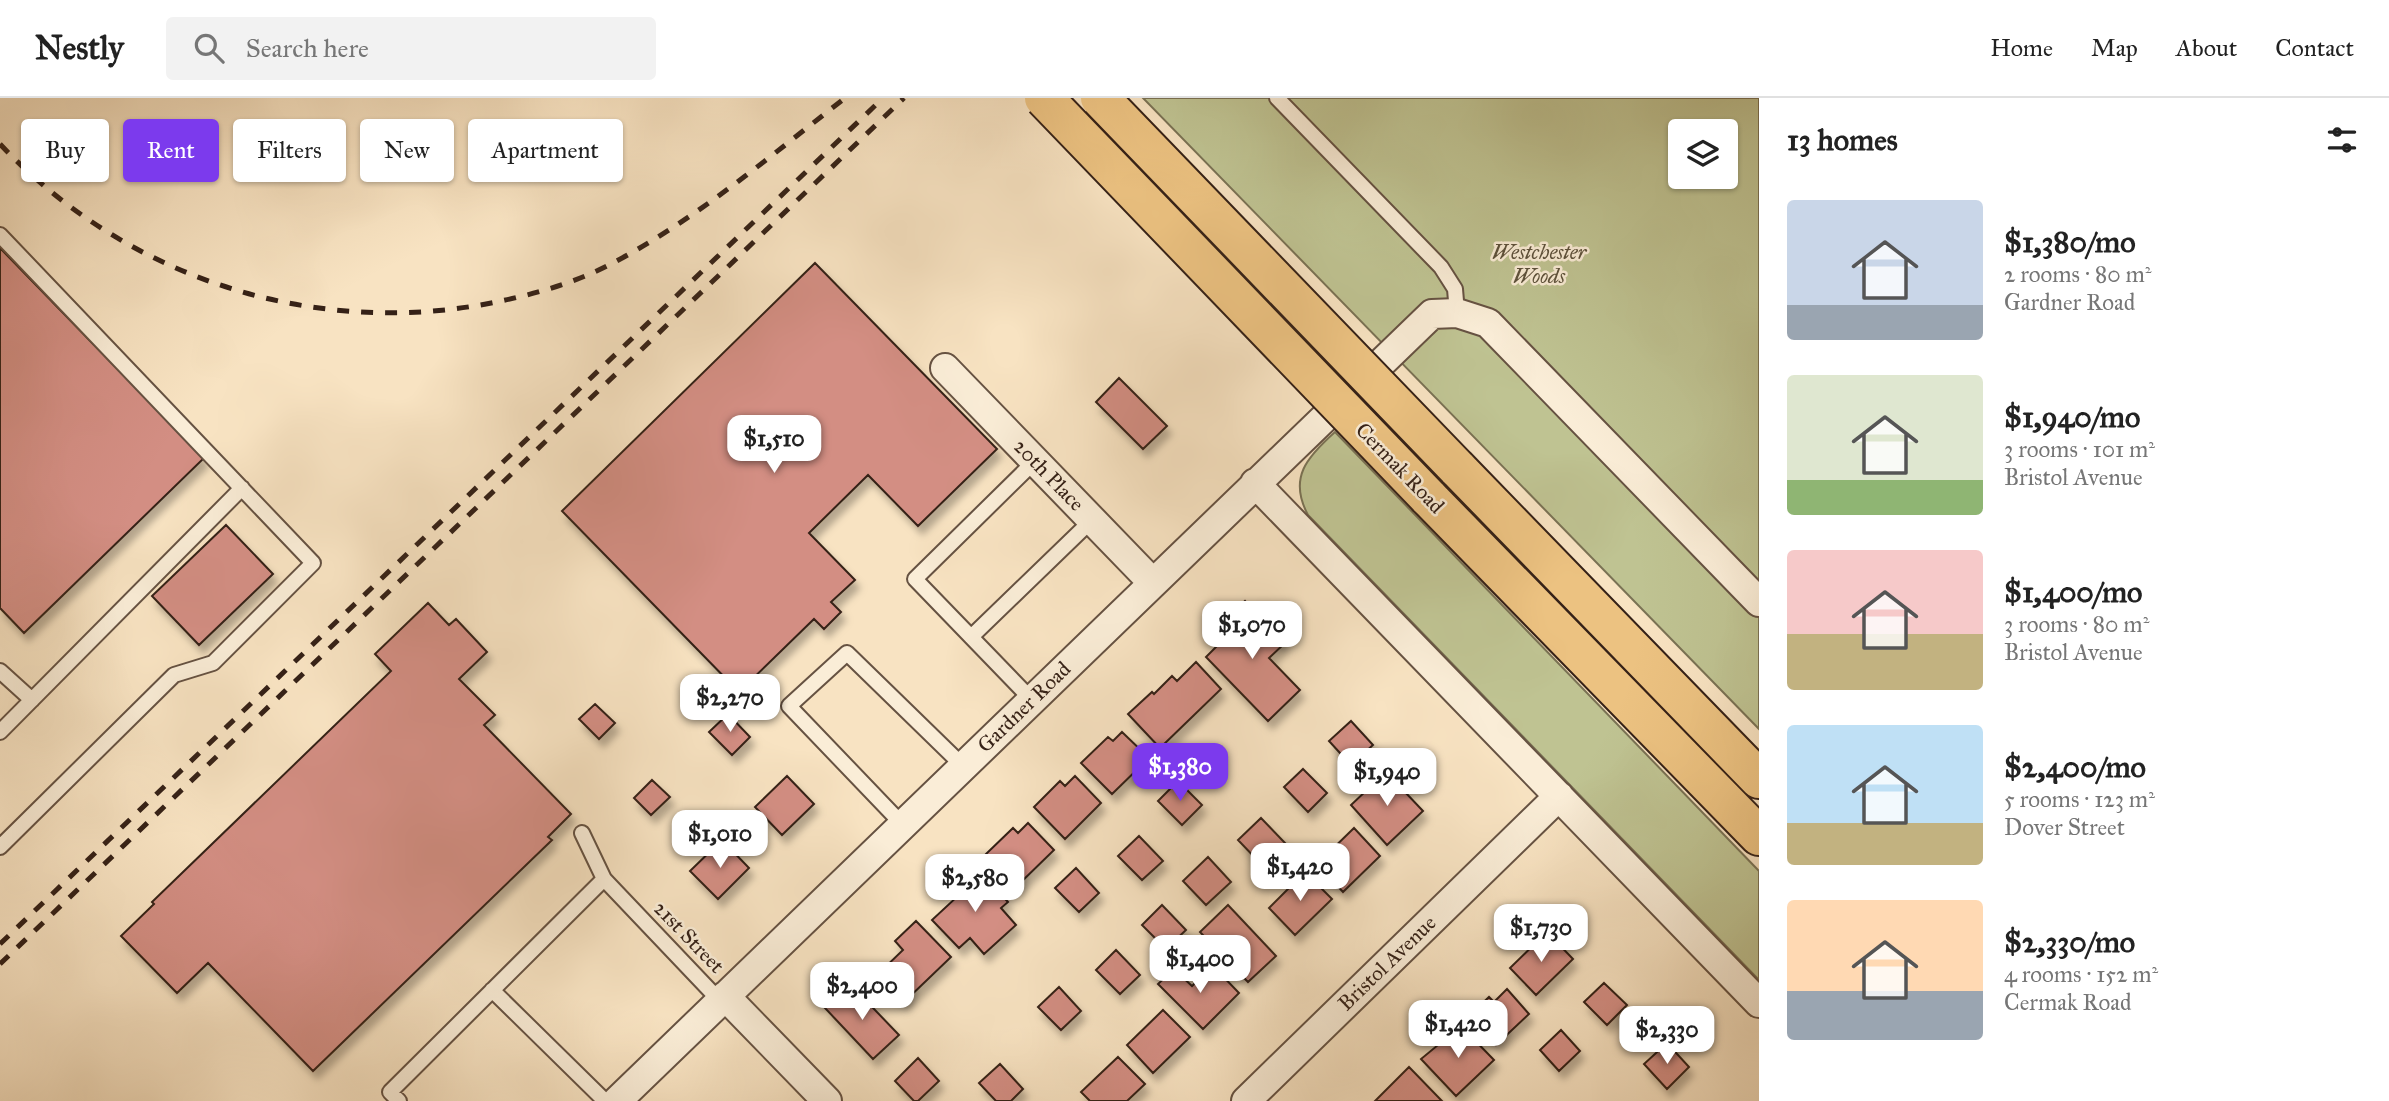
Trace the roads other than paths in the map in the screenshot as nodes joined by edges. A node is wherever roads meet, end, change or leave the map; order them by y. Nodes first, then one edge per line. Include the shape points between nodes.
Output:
1 (1044, 98) edge
2 (1100, 98) edge
3 (1277, 98) edge
4 (0, 235) edge
5 (1445, 313) junction
6 (945, 368) dead end
7 (1035, 461) junction
8 (1255, 483) junction
9 (242, 488) junction
10 (1092, 520) junction
11 (1153, 583) junction
12 (1759, 602) edge
13 (971, 637) junction
14 (0, 670) edge
15 (32, 700) junction
16 (1032, 700) junction
17 (0, 732) edge
18 (963, 766) junction
19 (1759, 779) edge
20 (1559, 796) junction
21 (903, 825) junction
22 (582, 833) dead end
23 (1759, 836) edge
24 (0, 847) edge
25 (604, 879) junction
26 (492, 990) junction
27 (723, 999) junction
28 (1759, 1003) edge
29 (399, 1101) edge
30 (605, 1101) edge
31 (617, 1101) edge
32 (827, 1101) edge
33 (1245, 1101) edge

1 - 23 main road, Cermak Road, bridge
2 - 19 main road, Cermak Road, bridge
3 - 5 lane via 1441,267 1455,289
4 - 9 lane
5 - 8 street, Gardner Road
5 - 12 street via 1488,323
6 - 7 street, 20th Place
7 - 10 street, 20th Place
7 - 13 lane via 915,579
8 - 11 street, Gardner Road
8 - 20 street
9 - 15 lane
9 - 24 lane via 313,563 213,663 174,675
10 - 11 street, 20th Place
10 - 13 lane
11 - 16 street, Gardner Road
13 - 16 lane
14 - 15 lane
15 - 17 lane
16 - 18 street, Gardner Road
18 - 21 street, Gardner Road
18 - 21 lane via 847,653 789,706
20 - 28 street
20 - 33 street, Bristol Avenue
21 - 27 street, Gardner Road
22 - 25 lane, 21st Street
25 - 26 lane
25 - 27 lane, 21st Street
26 - 29 lane via 390,1092
26 - 30 lane
27 - 31 street, Gardner Road
27 - 32 street

